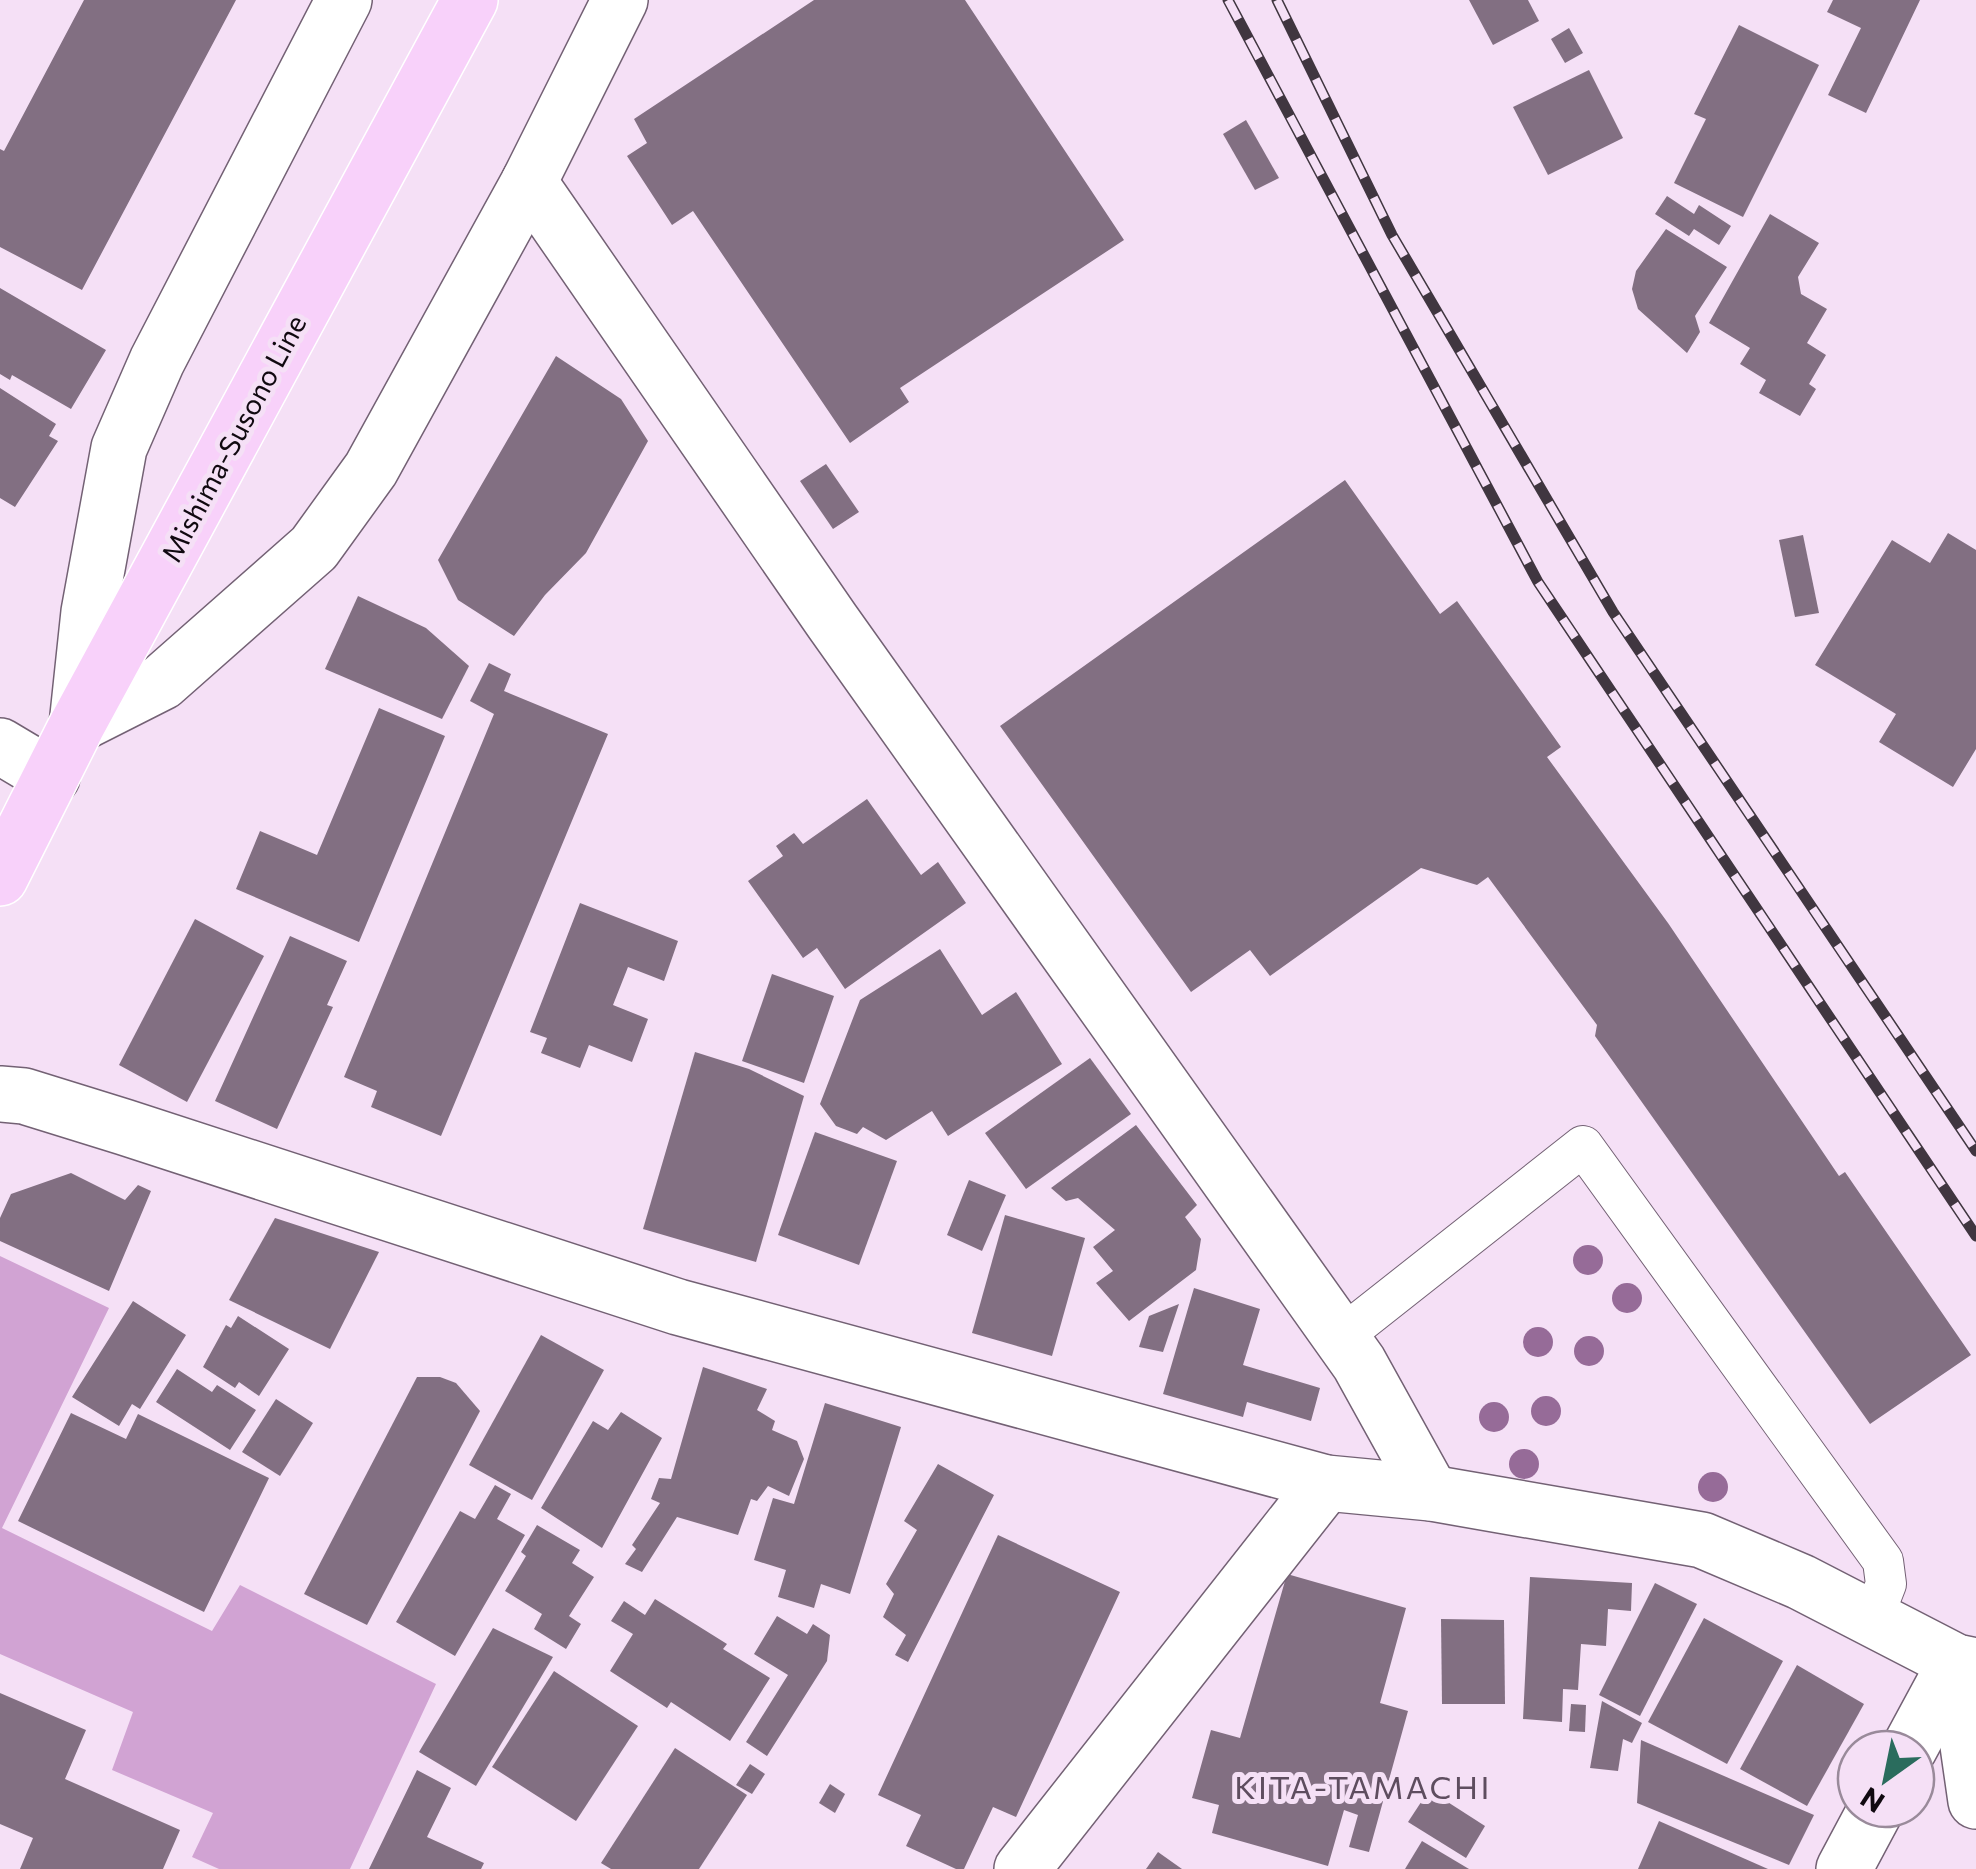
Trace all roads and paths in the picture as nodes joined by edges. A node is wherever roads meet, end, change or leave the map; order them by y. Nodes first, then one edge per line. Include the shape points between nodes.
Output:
1 (344, 0) edge
2 (470, 0) edge
3 (620, 0) edge
4 (529, 182) junction
5 (78, 725) junction
6 (0, 746) edge
7 (52, 777) junction
8 (0, 878) edge
9 (0, 1094) edge
10 (1341, 1338) junction
11 (1326, 1483) junction
12 (1431, 1493) junction
13 (1872, 1620) junction
14 (1966, 1664) edge
15 (1922, 1729) edge
16 (1976, 1801) edge
17 (1865, 1829) edge
18 (1022, 1869) edge
19 (1844, 1869) edge

1 - 5 street via 156,360 119,448 89,612
2 - 5 main road, Mishima-Susono Line
3 - 4 street
4 - 5 street via 371,469 314,548 162,682
4 - 10 street
5 - 7 main road, Mishima-Susono Line
6 - 7 street
7 - 8 main road, Mishima-Susono Line
9 - 11 street via 124,1127 714,1318
10 - 12 street
10 - 13 lane via 1583,1146 1883,1561 1886,1584
11 - 12 street
11 - 18 street
12 - 13 street via 1702,1540
13 - 14 street
14 - 15 street
14 - 16 street
17 - 19 street

